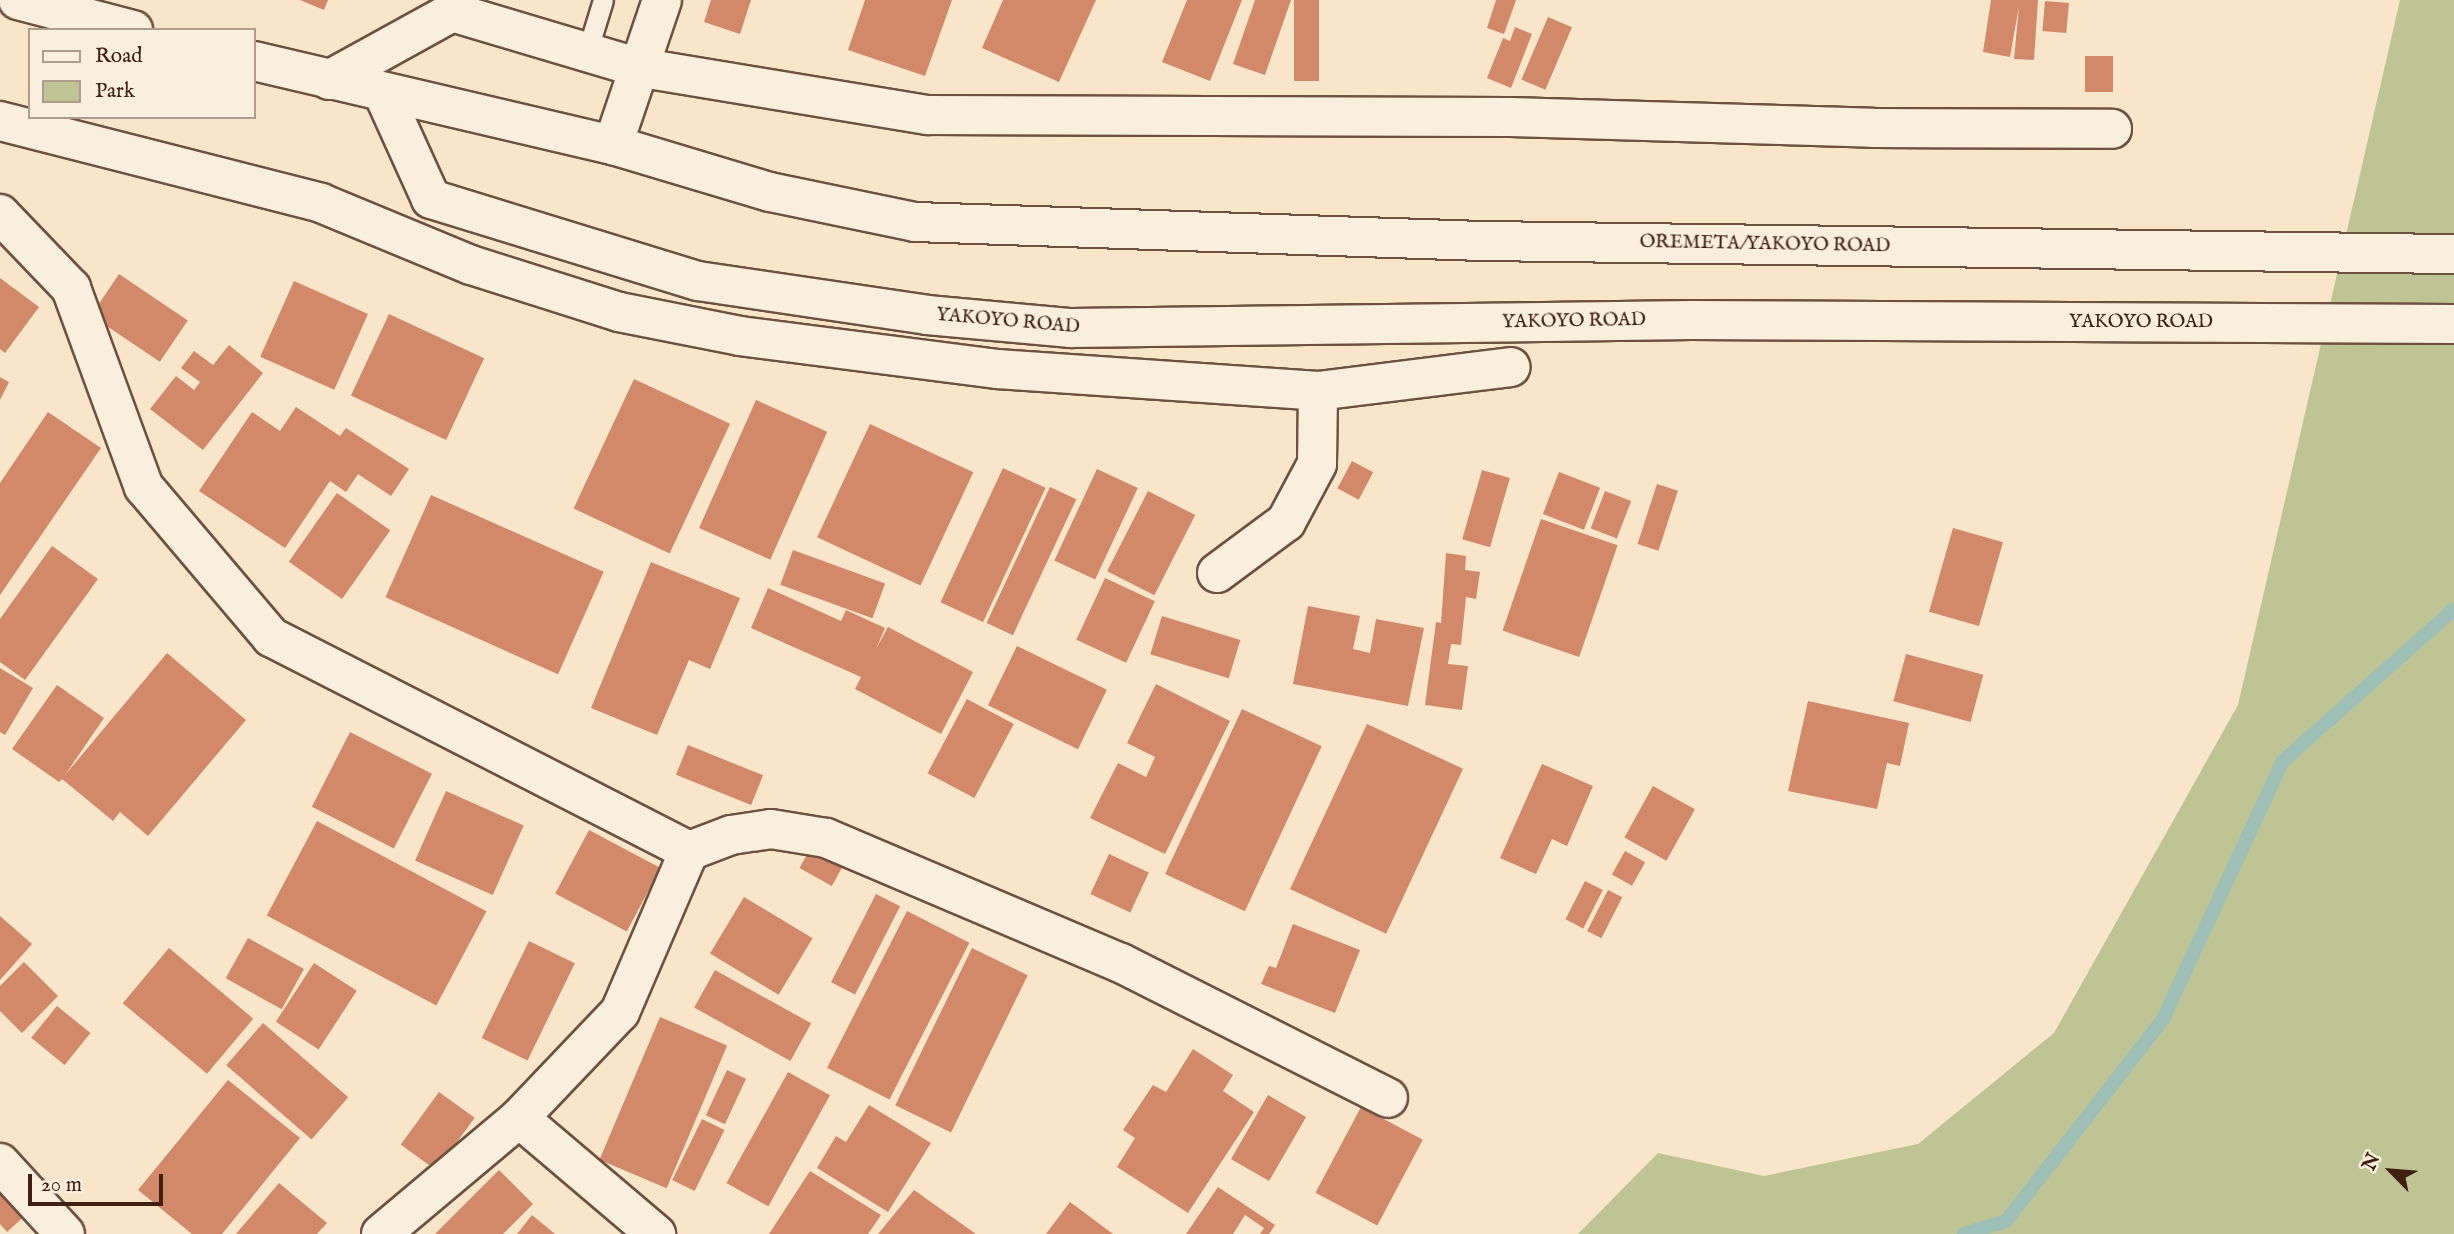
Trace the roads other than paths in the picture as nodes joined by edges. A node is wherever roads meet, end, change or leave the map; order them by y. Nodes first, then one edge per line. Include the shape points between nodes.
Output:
1 (18, 0) edge
2 (603, 0) edge
3 (662, 0) edge
4 (455, 6) edge
5 (125, 28) edge
6 (588, 49) junction
7 (256, 62) edge
8 (637, 67) junction
9 (329, 80) junction
10 (383, 93) junction
11 (0, 121) edge
12 (2112, 128) dead end
13 (613, 145) junction
14 (0, 214) edge
15 (2454, 254) edge
16 (2454, 324) edge
17 (1511, 367) dead end
18 (1318, 391) junction
19 (1217, 573) dead end
20 (689, 851) junction
21 (1388, 1098) dead end
22 (519, 1118) junction
23 (0, 1163) edge
24 (65, 1234) edge
25 (381, 1234) edge
26 (656, 1234) edge

1 - 5 street
2 - 6 lane
3 - 8 street
4 - 6 street
4 - 9 street
6 - 8 street
7 - 9 street, OREMETA/YAKOYO ROAD
8 - 12 street via 928,115 1511,117 1861,128
8 - 13 street
9 - 10 street, OREMETA/YAKOYO ROAD
10 - 13 street, OREMETA/YAKOYO ROAD
10 - 16 street, YAKOYO ROAD via 431,199 698,281 927,315 1071,328 1692,320
11 - 18 street via 321,203 471,265 619,312 740,336 997,369
13 - 15 street, OREMETA/YAKOYO ROAD via 770,192 915,222 1497,241
14 - 20 street via 71,288 145,486 271,637
17 - 18 street
18 - 19 street via 1317,464 1286,522
20 - 21 street via 730,835 771,829 826,838 1121,963
20 - 22 street via 620,1012
22 - 25 street
22 - 26 street
23 - 24 street

